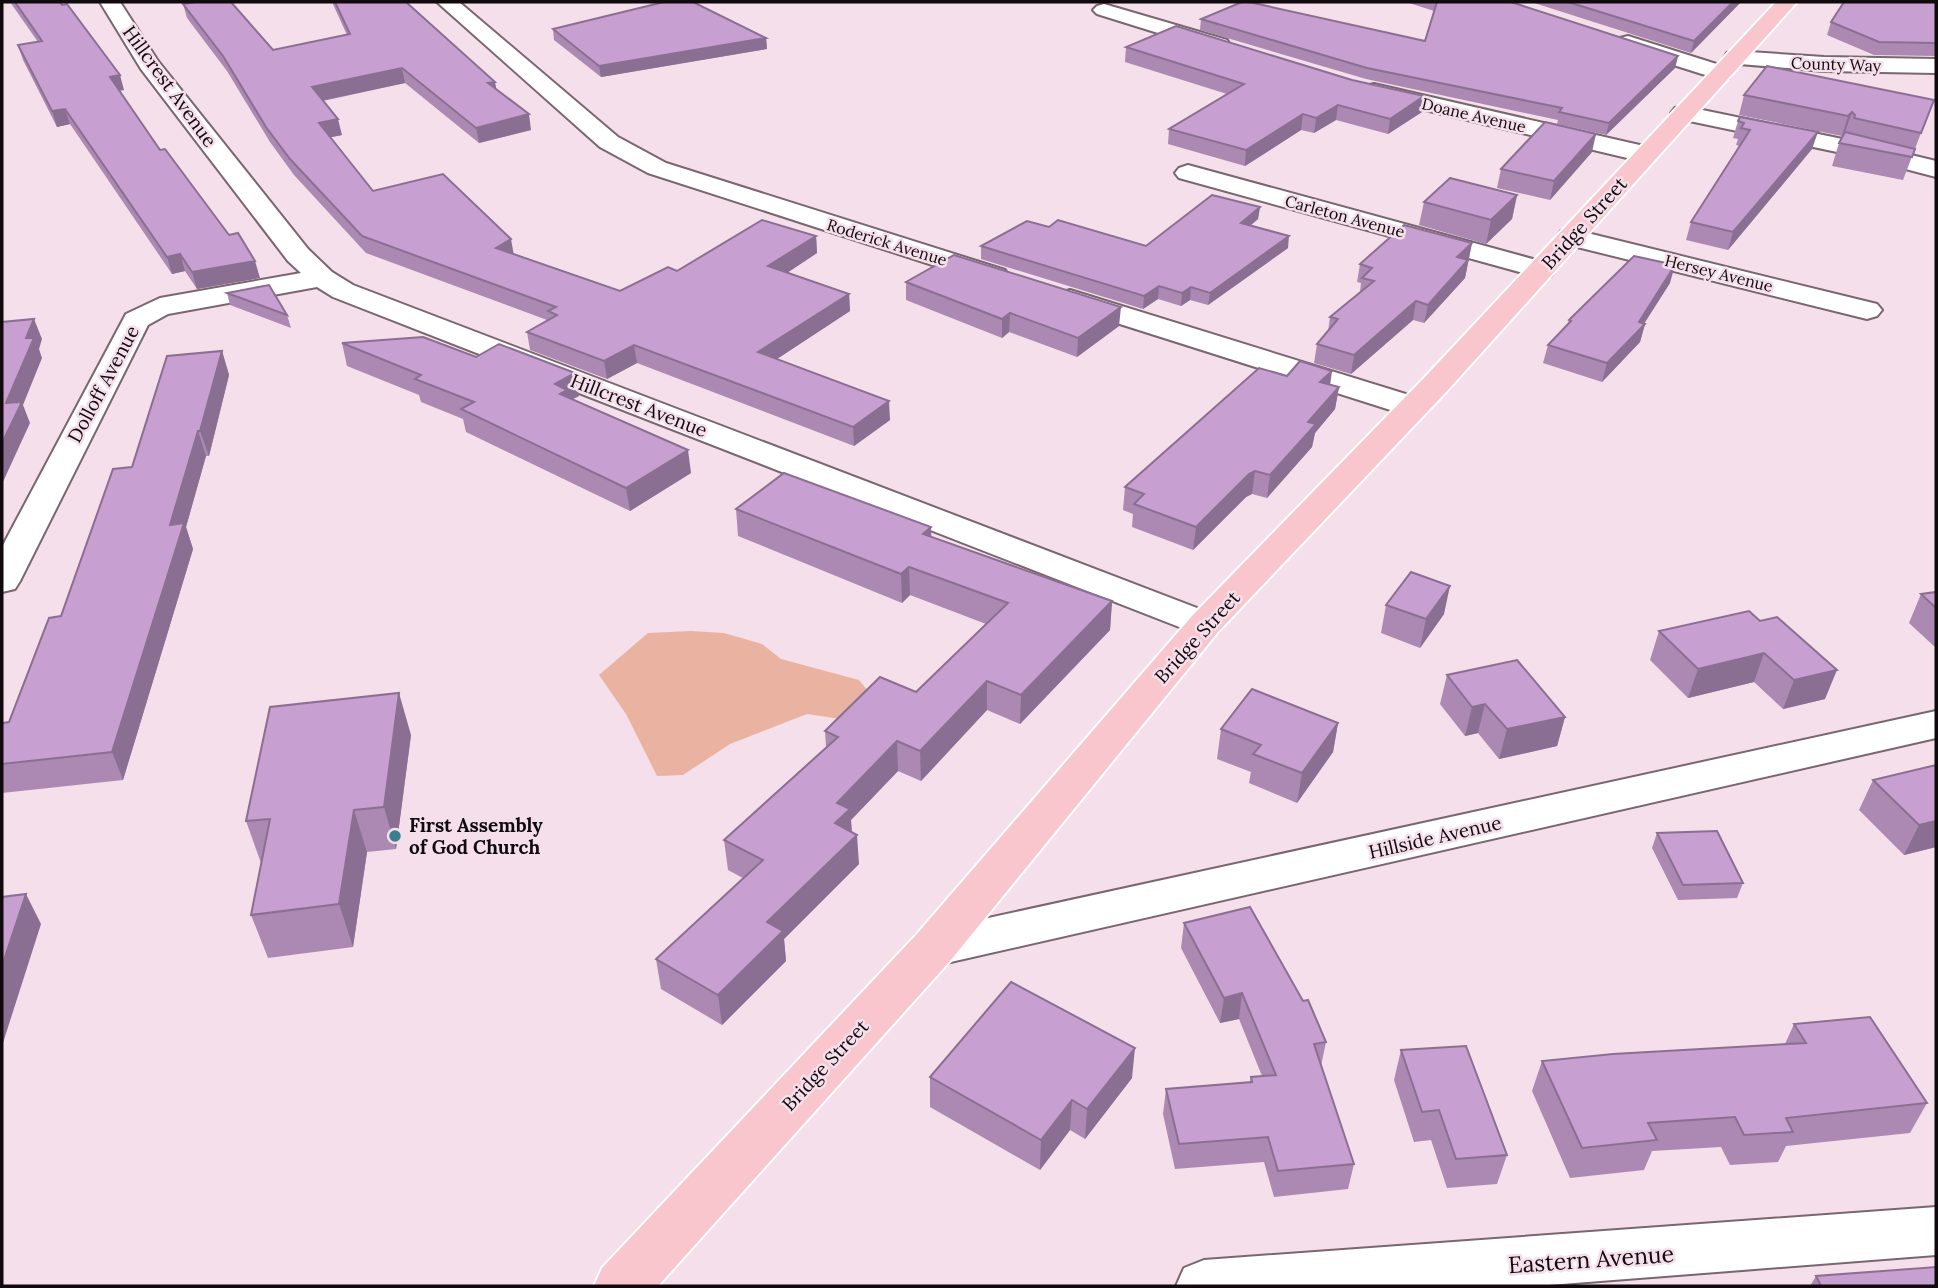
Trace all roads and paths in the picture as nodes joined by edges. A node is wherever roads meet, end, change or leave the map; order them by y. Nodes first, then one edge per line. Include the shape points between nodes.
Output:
1 (110, 2) edge
2 (447, 2) edge
3 (1787, 2) edge
4 (1104, 10) dead end
5 (1605, 35) edge
6 (1236, 50) edge
7 (1728, 65) junction
8 (1936, 66) edge
9 (1347, 84) edge
10 (1683, 113) junction
11 (1644, 154) junction
12 (1936, 169) edge
13 (1188, 173) dead end
14 (1571, 237) junction
15 (1541, 270) junction
16 (322, 278) junction
17 (1021, 284) edge
18 (1048, 292) edge
19 (1867, 310) dead end
20 (1414, 407) junction
21 (2, 581) edge
22 (1205, 624) junction
23 (1936, 724) edge
24 (933, 948) junction
25 (1936, 1231) edge
26 (622, 1286) edge
27 (1203, 1286) edge

1 - 16 street, Hillcrest Avenue via 149,64 298,255
2 - 17 street, Roderick Avenue via 609,142 631,155 690,180
3 - 7 main road, Bridge Street
4 - 6 street
5 - 7 street, County Way
7 - 8 street, County Way
7 - 10 main road, Bridge Street
9 - 11 street, Doane Avenue
10 - 11 main road, Bridge Street
10 - 12 street
11 - 14 main road, Bridge Street
13 - 15 street, Carleton Avenue
14 - 15 main road, Bridge Street
14 - 19 street, Hersey Avenue
15 - 20 main road, Bridge Street
16 - 21 street, Dolloff Avenue via 160,307 135,320
16 - 22 street, Hillcrest Avenue via 343,291
18 - 20 street
20 - 22 main road, Bridge Street
22 - 24 main road, Bridge Street
23 - 24 street, Hillside Avenue
24 - 26 main road, Bridge Street
25 - 27 street, Eastern Avenue

